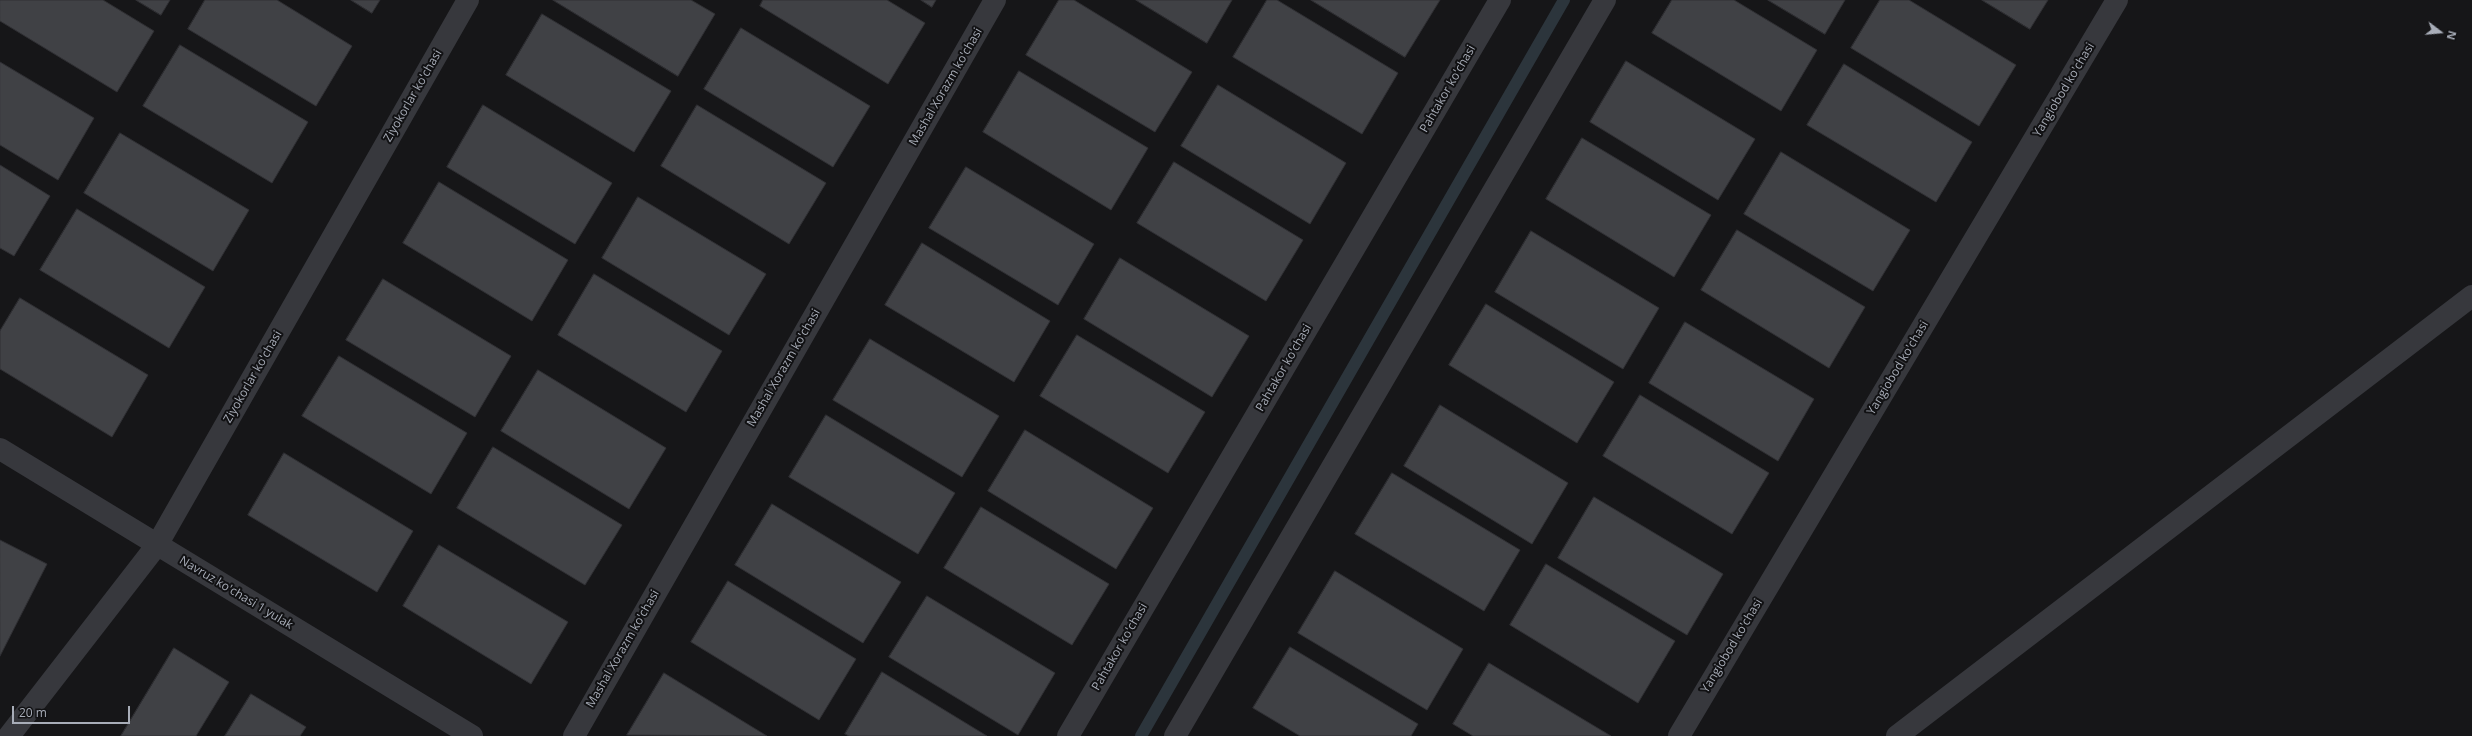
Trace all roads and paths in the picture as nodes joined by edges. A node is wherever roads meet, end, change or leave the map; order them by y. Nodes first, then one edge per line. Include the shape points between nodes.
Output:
1 (468, 0) edge
2 (995, 0) edge
3 (1500, 0) edge
4 (1605, 0) edge
5 (2118, 0) edge
6 (2472, 296) edge
7 (0, 449) edge
8 (157, 545) junction
9 (9, 736) edge
10 (472, 736) edge
11 (574, 736) edge
12 (1068, 736) edge
13 (1175, 736) edge
14 (1679, 736) edge
15 (1897, 736) edge

1 - 8 street, Ziyokorlar ko'chasi
2 - 11 street, Mashal Xorazm ko'chasi
3 - 12 street, Pahtakor ko'chasi
4 - 13 street
5 - 14 street, Yangiobod ko'chasi
6 - 15 street
7 - 8 street, Navruz ko'chasi 1 yulak
8 - 9 street, Ziyokorlar ko'chasi
8 - 10 street, Navruz ko'chasi 1 yulak

